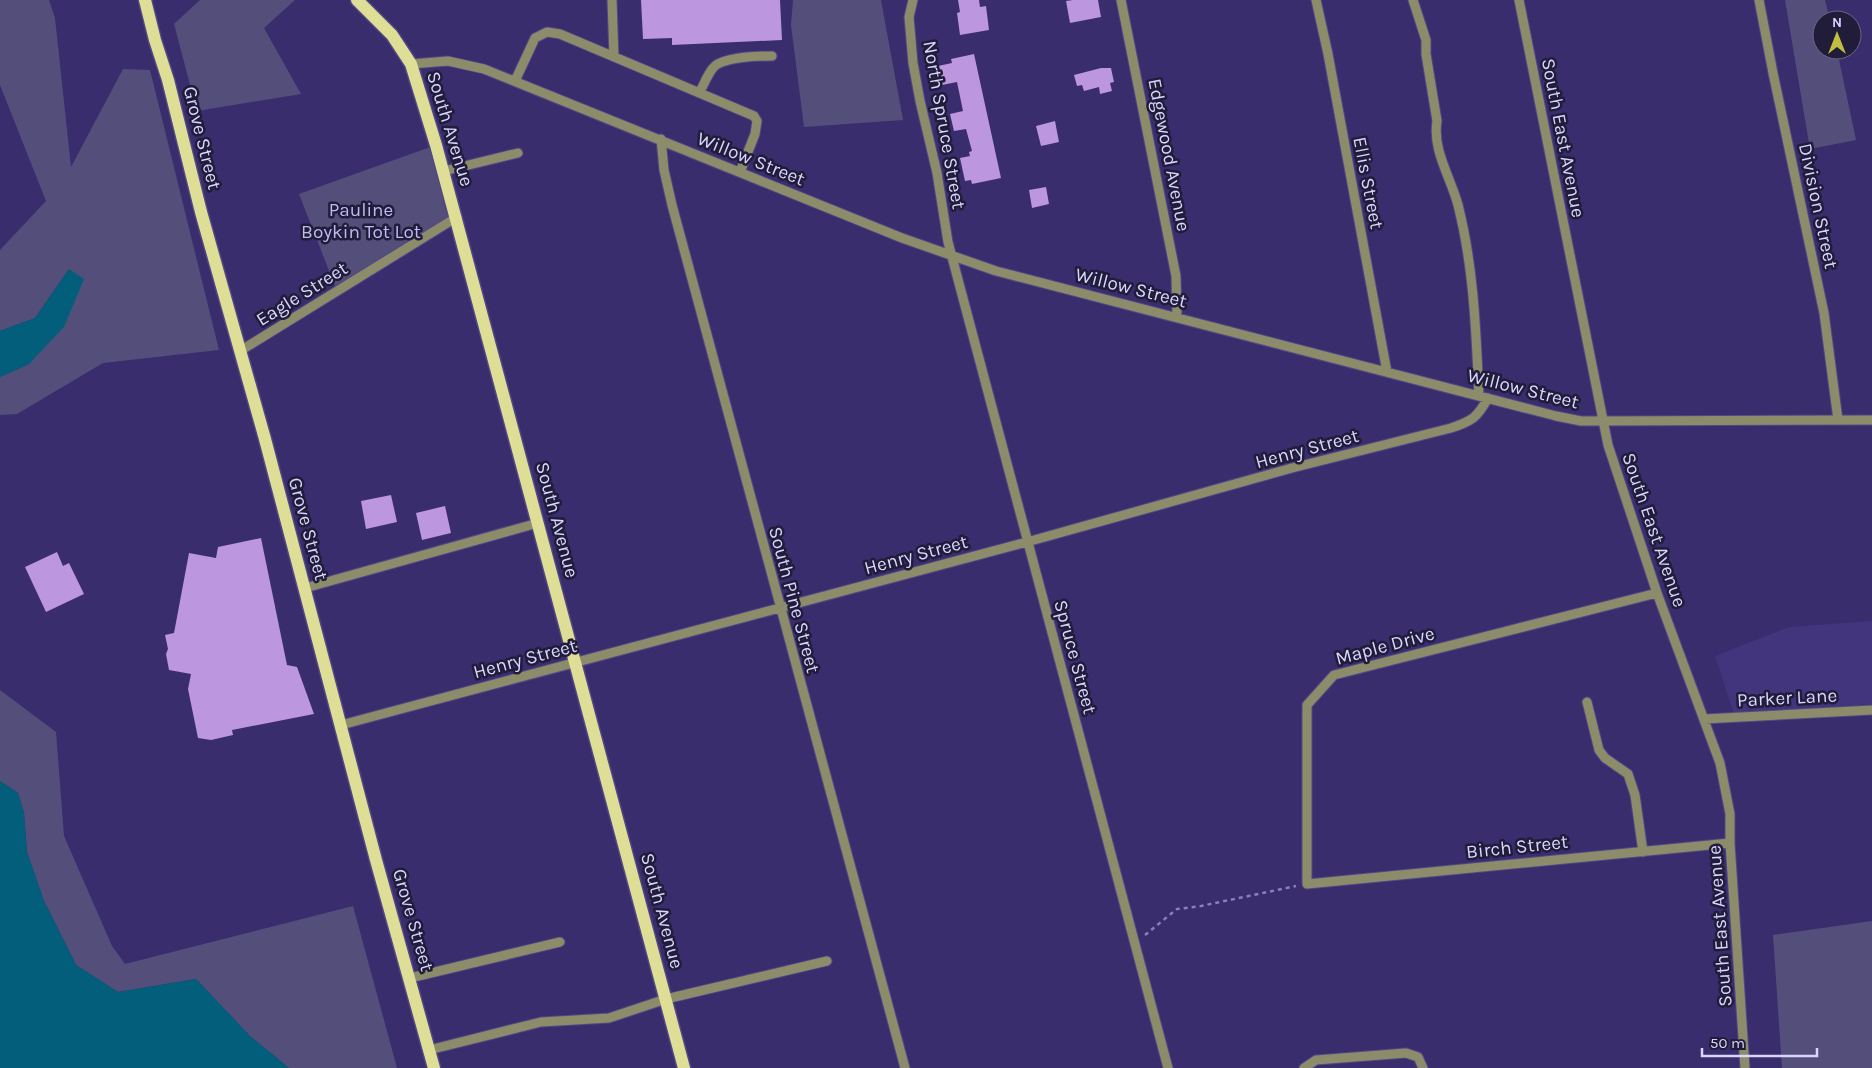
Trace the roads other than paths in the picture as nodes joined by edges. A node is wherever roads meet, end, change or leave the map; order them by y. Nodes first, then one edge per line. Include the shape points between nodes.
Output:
1 (145, 0) edge
2 (357, 0) edge
3 (612, 0) edge
4 (913, 0) edge
5 (1121, 0) edge
6 (1316, 0) edge
7 (1414, 0) edge
8 (1518, 0) edge
9 (1759, 0) edge
10 (772, 56) dead end
11 (614, 57) junction
12 (411, 64) junction
13 (515, 81) junction
14 (699, 93) junction
15 (661, 139) junction
16 (518, 153) dead end
17 (444, 171) junction
18 (740, 172) junction
19 (457, 217) junction
20 (951, 255) junction
21 (1177, 316) junction
22 (240, 351) junction
23 (1388, 372) junction
24 (1483, 397) junction
25 (1838, 420) junction
26 (1872, 420) edge
27 (1603, 421) junction
28 (538, 523) junction
29 (1027, 542) junction
30 (304, 588) junction
31 (1657, 593) junction
32 (779, 608) junction
33 (575, 663) junction
34 (1587, 702) dead end
35 (1872, 710) edge
36 (1704, 719) junction
37 (341, 725) junction
38 (1730, 843) junction
39 (1643, 852) junction
40 (1307, 884) joint
41 (560, 942) dead end
42 (827, 960) dead end
43 (410, 978) junction
44 (666, 999) junction
45 (429, 1050) junction
46 (434, 1068) edge
47 (684, 1068) edge
48 (905, 1068) edge
49 (1168, 1068) edge
50 (1304, 1068) edge
51 (1423, 1068) edge
52 (1746, 1068) edge

1 - 22 main road, Grove Street
2 - 12 main road, South Avenue via 392,34
3 - 11 street
4 - 20 street, North Spruce Street via 909,17 913,63
5 - 21 street, Edgewood Avenue via 1176,276
6 - 23 street, Ellis Street
7 - 24 street via 1426,40 1438,146 1458,206 1474,294
8 - 27 street, South East Avenue
9 - 25 street, Division Street via 1824,313
10 - 14 street via 753,56 714,66
11 - 13 street via 560,34 547,32 535,38
11 - 14 street
12 - 13 street, Willow Street via 466,64
12 - 17 main road, South Avenue
13 - 15 street, Willow Street
14 - 18 street via 754,116 757,121
15 - 18 street, Willow Street
15 - 32 street, South Pine Street via 672,204
16 - 17 street
17 - 19 main road, South Avenue
18 - 20 street, Willow Street
19 - 22 street, Eagle Street
19 - 28 main road, South Avenue
20 - 21 street, Willow Street via 996,271
20 - 29 street, Spruce Street
21 - 23 street, Willow Street
22 - 30 main road, Grove Street
23 - 24 street, Willow Street
24 - 27 street, Willow Street via 1556,416
24 - 29 street, Henry Street via 1475,418 1470,422
25 - 26 street, Willow Street
25 - 27 street, Willow Street
27 - 31 street, South East Avenue
28 - 30 street
28 - 33 main road, South Avenue
29 - 32 street, Henry Street
29 - 49 street, Spruce Street
30 - 37 main road, Grove Street
31 - 36 street, South East Avenue
31 - 40 street, Maple Drive via 1334,675 1308,705
32 - 33 street, Henry Street
32 - 48 street, South Pine Street
33 - 37 street, Henry Street
33 - 44 main road, South Avenue
34 - 39 street via 1600,750 1605,758 1628,774 1635,795
35 - 36 street, Parker Lane
36 - 38 street, South East Avenue via 1720,763 1730,814
37 - 43 main road, Grove Street
38 - 39 street, Birch Street
38 - 52 street, South East Avenue
39 - 40 street, Birch Street
41 - 43 street
42 - 44 street
43 - 45 main road, Grove Street
44 - 45 street via 609,1018 541,1022
44 - 47 main road, South Avenue
45 - 46 main road, Grove Street
50 - 51 street via 1316,1060 1406,1053 1418,1057

